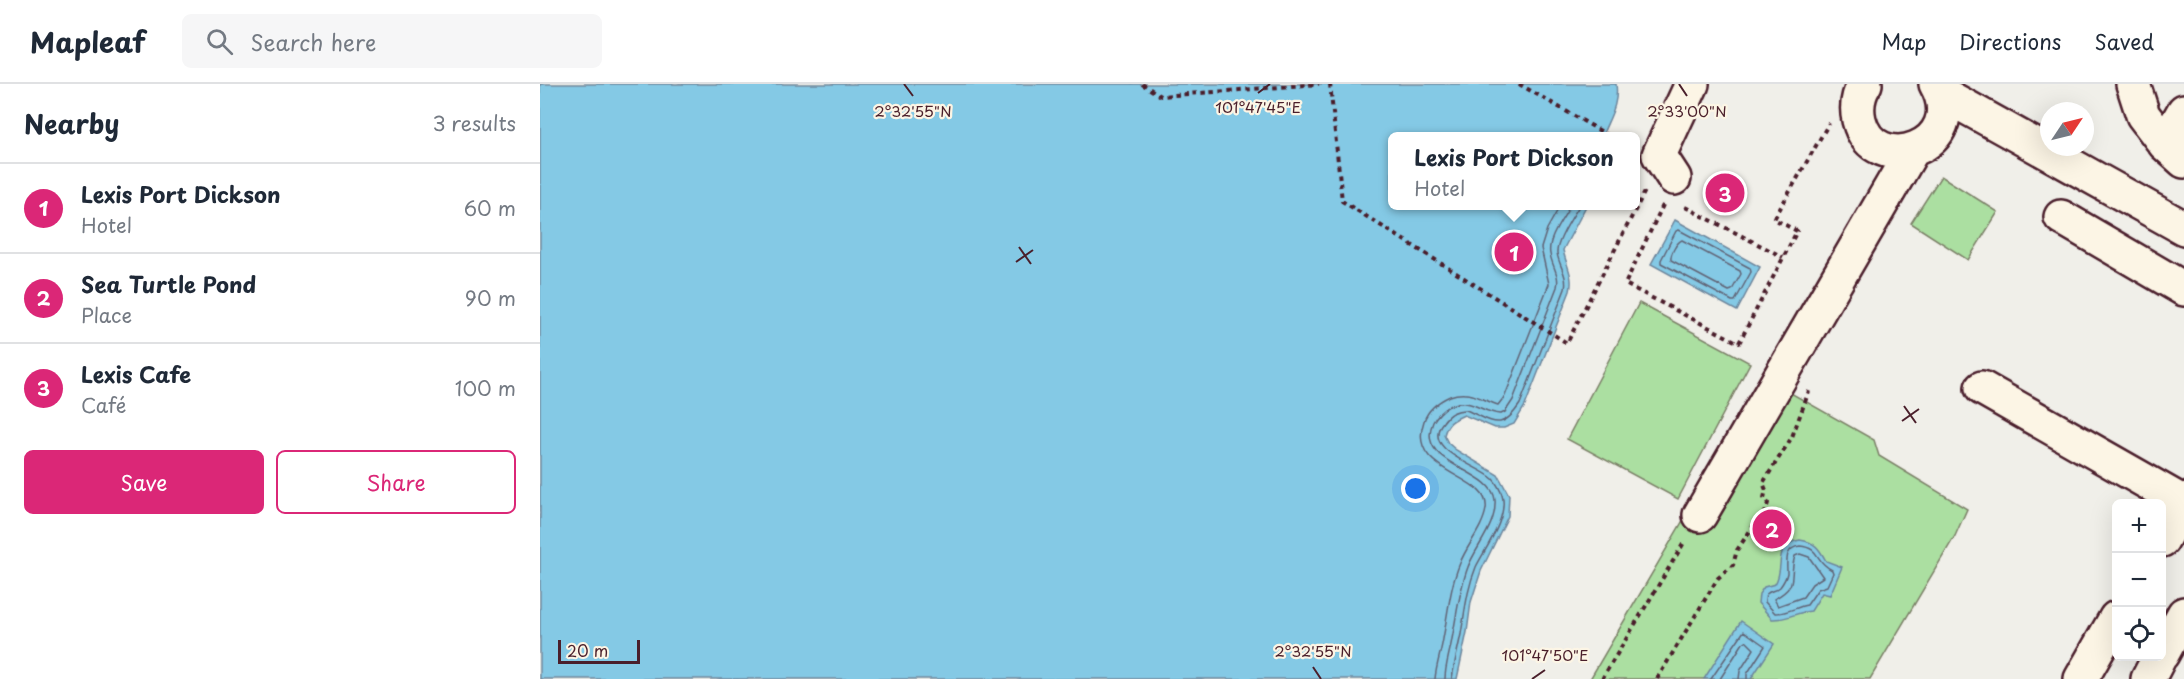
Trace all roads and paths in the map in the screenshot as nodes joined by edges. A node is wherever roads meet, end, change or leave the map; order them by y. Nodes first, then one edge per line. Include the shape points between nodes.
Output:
1 (1142, 84) edge
2 (1319, 84) edge
3 (1330, 84) edge
4 (1519, 84) edge
5 (1692, 84) edge
6 (2133, 84) edge
7 (1938, 88) edge
8 (1861, 97) edge
9 (2184, 111) edge
10 (1602, 132) edge
11 (1912, 151) junction
12 (2175, 152) edge
13 (1666, 191) junction
14 (2061, 217) dead end
15 (2184, 228) edge
16 (1783, 256) junction
17 (2184, 289) edge
18 (1811, 388) dead end
19 (1982, 388) dead end
20 (2184, 503) edge
21 (1701, 515) joint
22 (2166, 533) edge
23 (2184, 614) edge
24 (2112, 625) edge
25 (2166, 646) edge
26 (2158, 661) edge
27 (1602, 679) edge
28 (1657, 679) edge
29 (2081, 679) edge
30 (2148, 679) edge

1 - 2 path via 1161,96
3 - 13 path via 1342,201 1567,343
4 - 10 path
5 - 13 lane via 1659,155
6 - 12 lane via 2143,115
7 - 11 lane via 1944,107 1942,121 1936,135
7 - 15 lane
8 - 11 lane via 1860,122 1865,134 1886,150
8 - 16 path via 1842,101 1774,219 1797,231
9 - 12 lane
11 - 21 lane
13 - 16 path
13 - 16 path via 1624,284 1739,343
14 - 17 lane
18 - 28 path via 1792,437 1763,483 1768,503 1765,513 1737,550 1733,565 1718,578
19 - 20 lane
20 - 22 lane
21 - 27 path
23 - 25 lane
24 - 29 lane
26 - 30 lane

